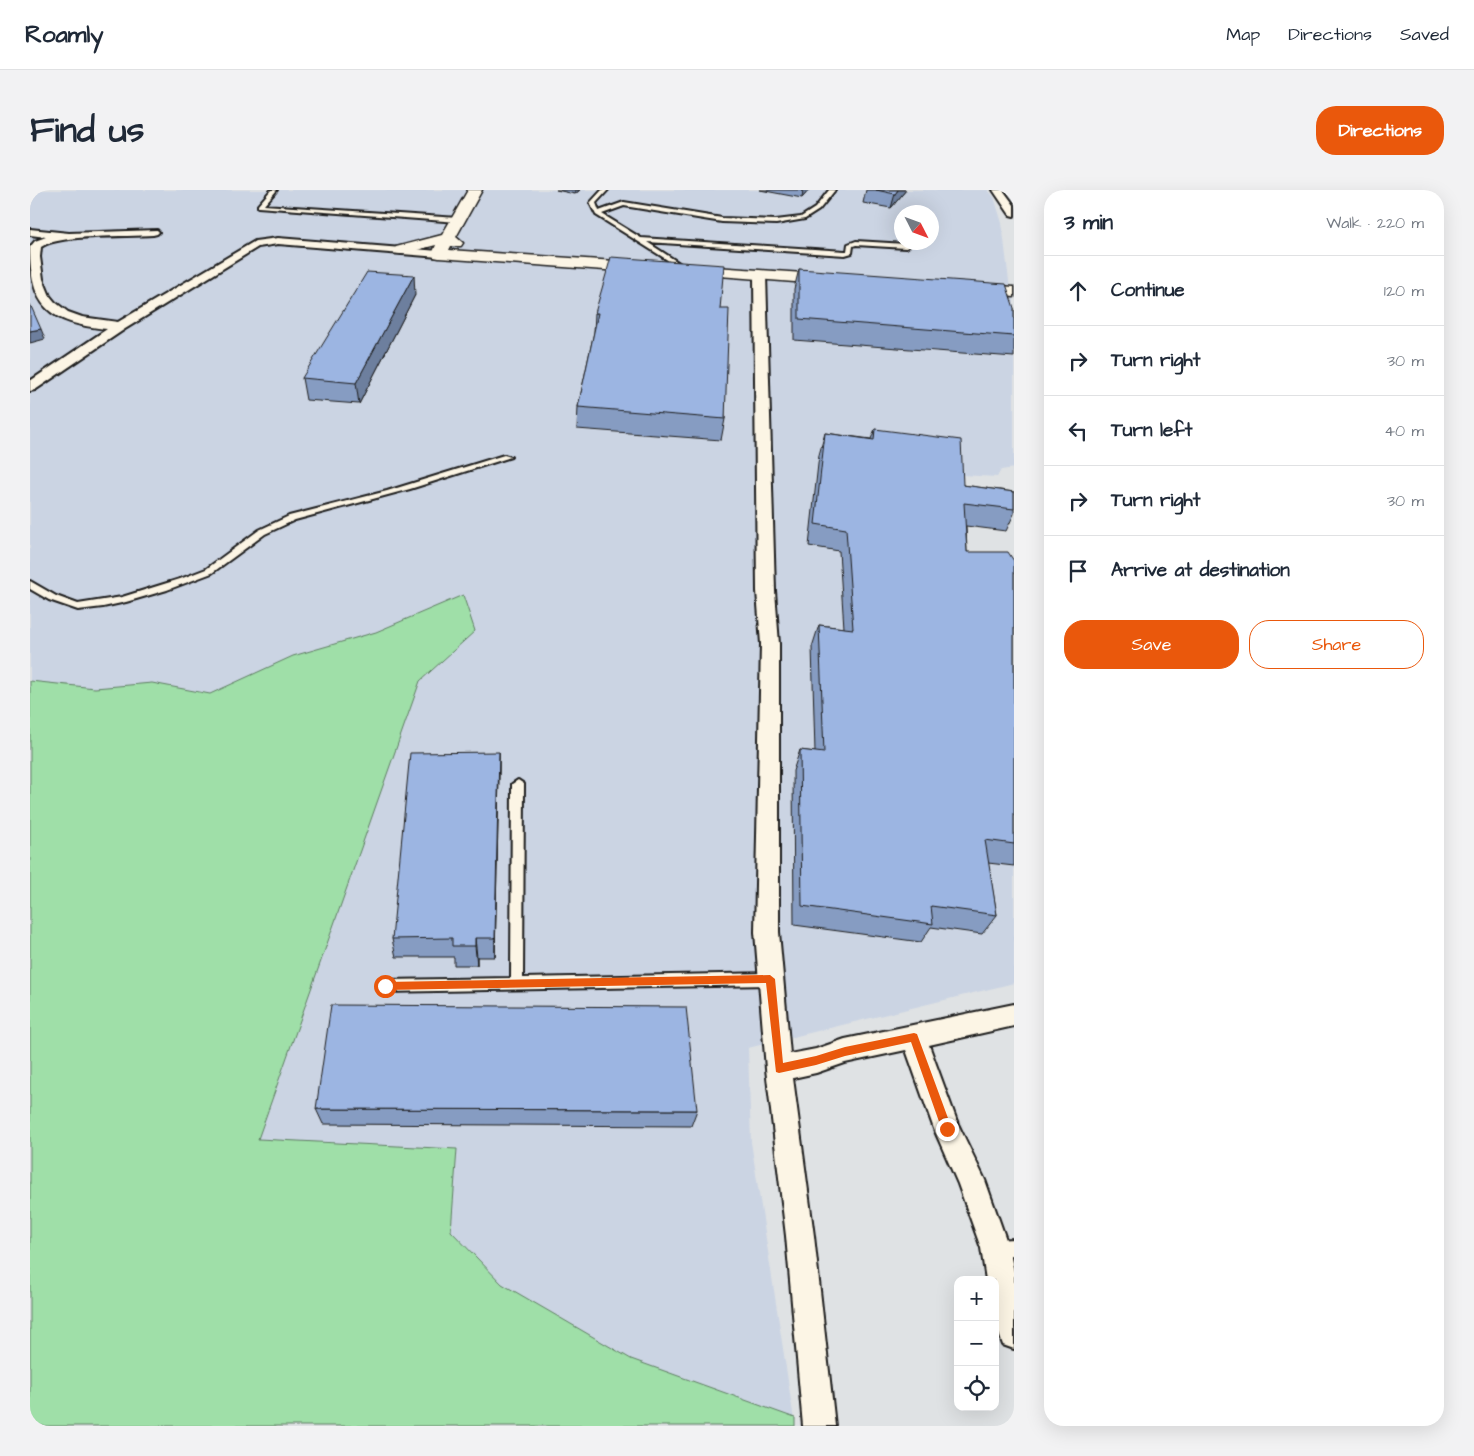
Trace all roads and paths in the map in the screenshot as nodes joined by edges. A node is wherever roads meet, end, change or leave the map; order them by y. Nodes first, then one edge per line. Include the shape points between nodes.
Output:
1 (274, 190) edge
2 (475, 190) edge
3 (605, 190) edge
4 (832, 190) edge
5 (998, 190) edge
6 (596, 199) junction
7 (624, 204) junction
8 (1014, 212) edge
9 (598, 214) junction
10 (458, 220) junction
11 (30, 232) edge
12 (153, 232) dead end
13 (68, 236) junction
14 (448, 238) junction
15 (641, 240) junction
16 (894, 245) edge
17 (401, 250) junction
18 (439, 254) junction
19 (481, 257) junction
20 (687, 270) junction
21 (760, 275) junction
22 (848, 281) edge
23 (955, 288) edge
24 (1014, 292) edge
25 (120, 326) junction
26 (30, 386) edge
27 (507, 457) dead end
28 (30, 584) edge
29 (518, 784) dead end
30 (770, 979) junction
31 (517, 984) junction
32 (385, 986) dead end
33 (1014, 1015) edge
34 (914, 1037) junction
35 (779, 1069) junction
36 (1004, 1248) edge
37 (1014, 1334) edge
38 (819, 1426) edge

1 - 10 lane via 260,206
2 - 10 street
3 - 6 lane
4 - 7 lane via 817,209 803,218 776,222 722,220
5 - 8 street
6 - 7 lane
6 - 9 lane via 593,203
7 - 9 lane
9 - 15 lane
10 - 14 street
11 - 13 street
12 - 13 street
13 - 25 street via 41,243 32,254 35,277 45,298 62,314 81,323
14 - 17 street
14 - 18 street
14 - 19 street
15 - 16 lane via 845,254 850,252 850,245 856,243
15 - 20 lane
17 - 18 street
17 - 25 street via 266,241 255,244
18 - 19 street
19 - 20 street
20 - 21 street
21 - 22 street
21 - 30 street via 766,592 770,644 767,932
23 - 24 street
25 - 26 street
27 - 28 lane via 280,522 207,572 113,603 79,607 39,592
29 - 31 lane
30 - 31 lane
30 - 35 street
31 - 32 lane
33 - 34 street
34 - 35 street
34 - 36 street via 947,1129
35 - 38 street
36 - 37 street via 1006,1310

